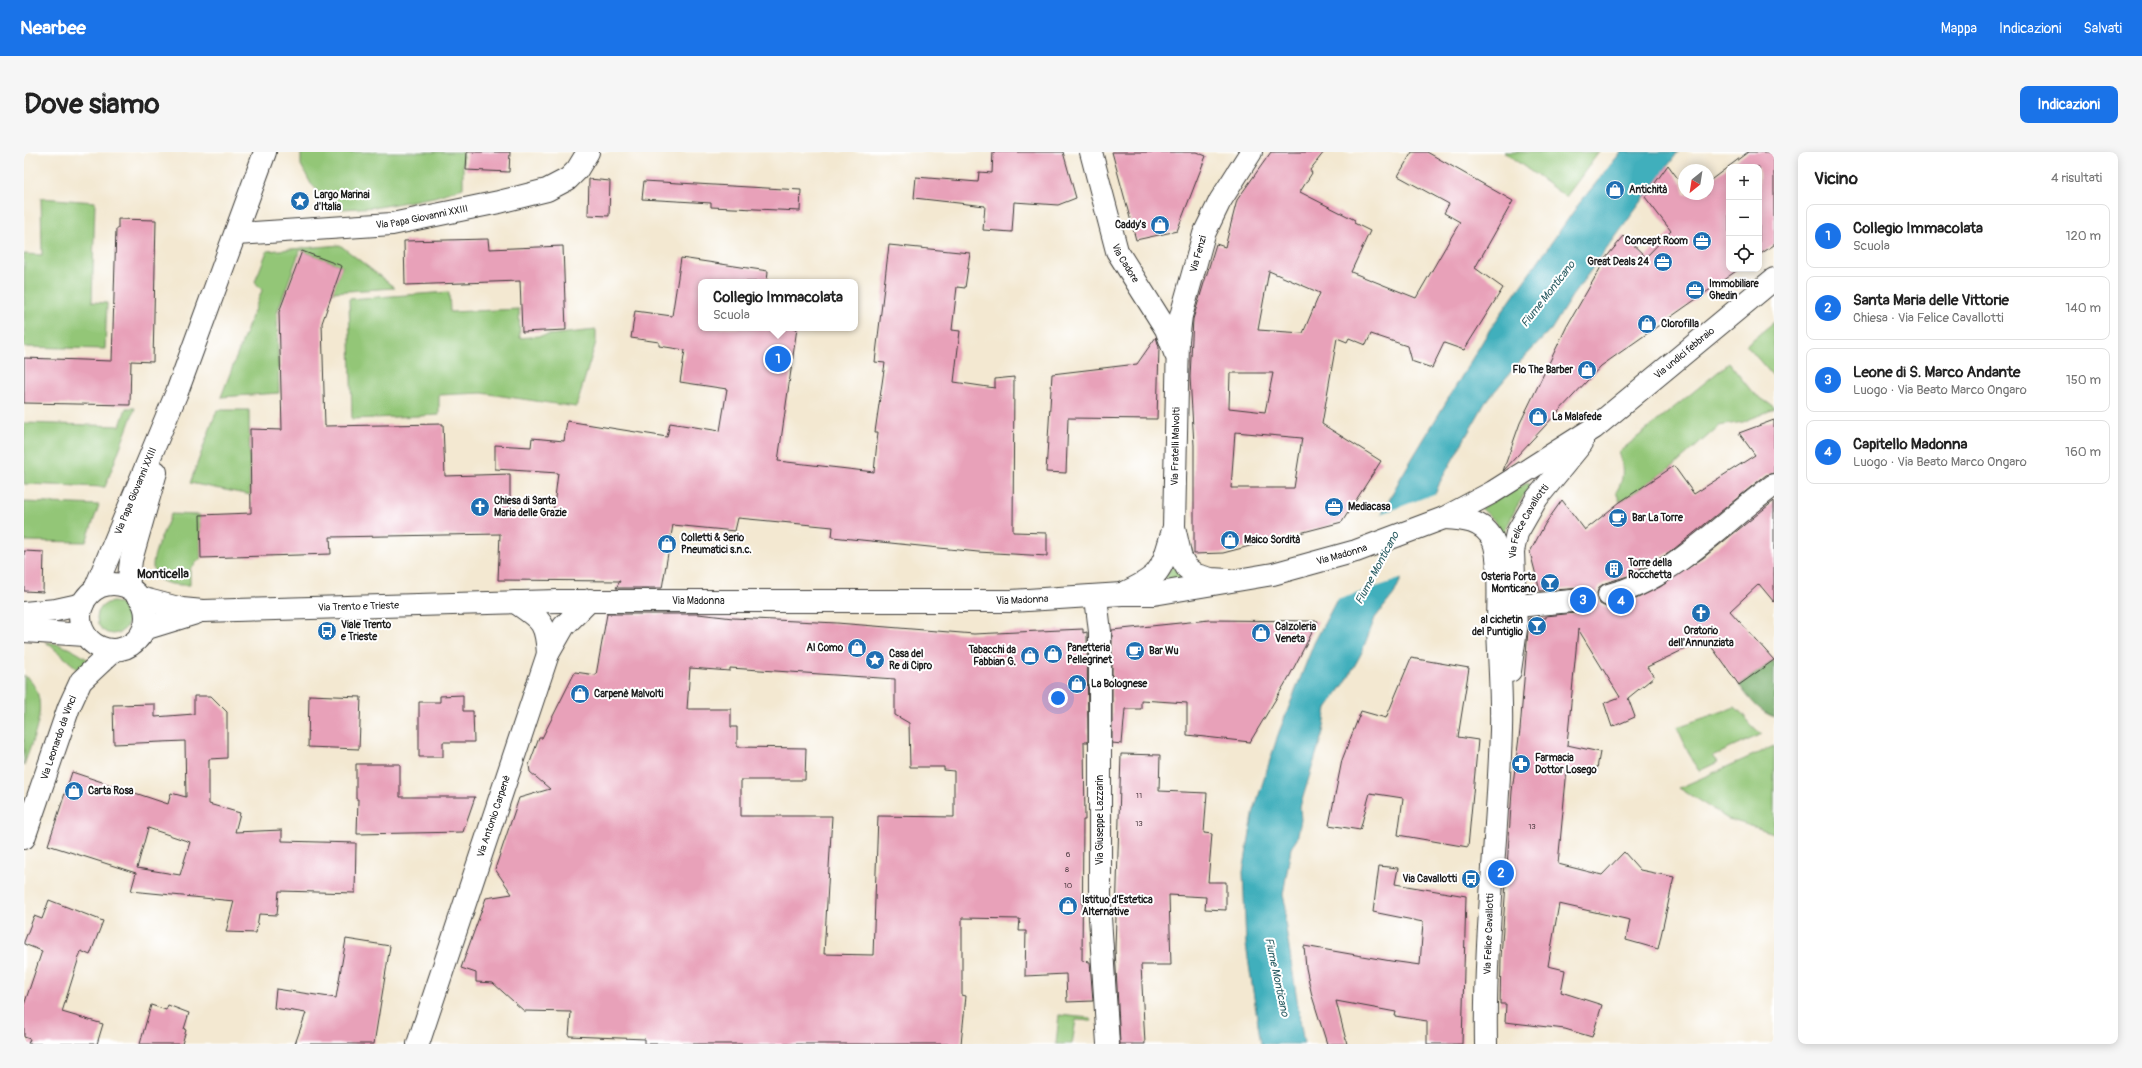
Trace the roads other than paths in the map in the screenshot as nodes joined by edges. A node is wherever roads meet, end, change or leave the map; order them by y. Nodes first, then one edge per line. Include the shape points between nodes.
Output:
1 (265, 152) edge
2 (588, 152) edge
3 (1091, 152) edge
4 (1251, 152) edge
5 (236, 234) junction
6 (1774, 279) edge
7 (1178, 367) junction
8 (177, 392) junction
9 (1594, 428) junction
10 (1774, 485) edge
11 (1444, 518) junction
12 (1481, 526) joint
13 (1174, 527) junction
14 (1238, 581) junction
15 (134, 593) junction
16 (1122, 594) junction
17 (1609, 595) dead end
18 (89, 596) junction
19 (1096, 596) junction
20 (590, 600) junction
21 (1583, 600) dead end
22 (515, 602) junction
23 (1516, 606) junction
24 (203, 611) junction
25 (24, 614) edge
26 (144, 629) junction
27 (24, 631) edge
28 (85, 634) junction
29 (114, 650) junction
30 (548, 654) junction
31 (1501, 729) junction
32 (24, 838) edge
33 (418, 1044) edge
34 (1108, 1044) edge
35 (1486, 1044) edge

1 - 5 street, Via Papa Giovanni XXIII
2 - 5 street, Via Papa Giovanni XXIII via 568,179 547,190 499,202 392,224
3 - 7 street, Via Cadore via 1117,251 1166,329 1173,344
4 - 7 street, Via Fenzi via 1220,201 1204,234 1181,316
5 - 8 street, Via Papa Giovanni XXIII
6 - 9 street, Via undici febbraio
7 - 13 street, Via Fratelli Malvolti
8 - 15 street, Via Papa Giovanni XXIII via 131,560
8 - 18 street, Via Papa Giovanni XXIII
9 - 11 street, Via Madonna via 1493,492
9 - 23 street, Via Felice Cavallotti via 1537,498 1517,533 1513,551
10 - 17 street via 1721,529 1659,573 1627,590
11 - 12 street, Via Madonna via 1464,519
11 - 14 street, Via Madonna via 1356,551
12 - 31 street, Via Felice Cavallotti via 1496,548
13 - 14 street, Via Fratelli Malvolti via 1180,558 1187,568 1196,575 1211,579
13 - 16 street, Via Fratelli Malvolti via 1159,570 1145,584
14 - 16 street, Via Madonna via 1154,594
15 - 18 street, Via Trento e Trieste via 117,584 106,585
15 - 24 street, Via Trento e Trieste via 182,609
15 - 26 street via 146,613
16 - 19 street, Via Madonna
18 - 25 street, Via Trento e Trieste via 56,610
18 - 28 street via 80,614
19 - 20 street, Via Madonna via 902,602
19 - 34 street, Via Giuseppe Lazzarin via 1100,632 1100,917
20 - 22 street, Via Trento e Trieste
20 - 30 street, Via Antonio Carpenè via 564,626
21 - 23 street
22 - 24 street, Via Trento e Trieste
22 - 30 street via 541,621 546,631
23 - 31 street, Via Felice Cavallotti via 1514,643
24 - 26 street, Via Trento e Trieste
26 - 29 street via 133,644 124,649
27 - 28 street
28 - 29 street via 96,646
29 - 32 street, Via Leonardo da Vinci via 81,682 69,707
30 - 33 street, Via Antonio Carpenè
31 - 35 street, Via Felice Cavallotti via 1489,910

